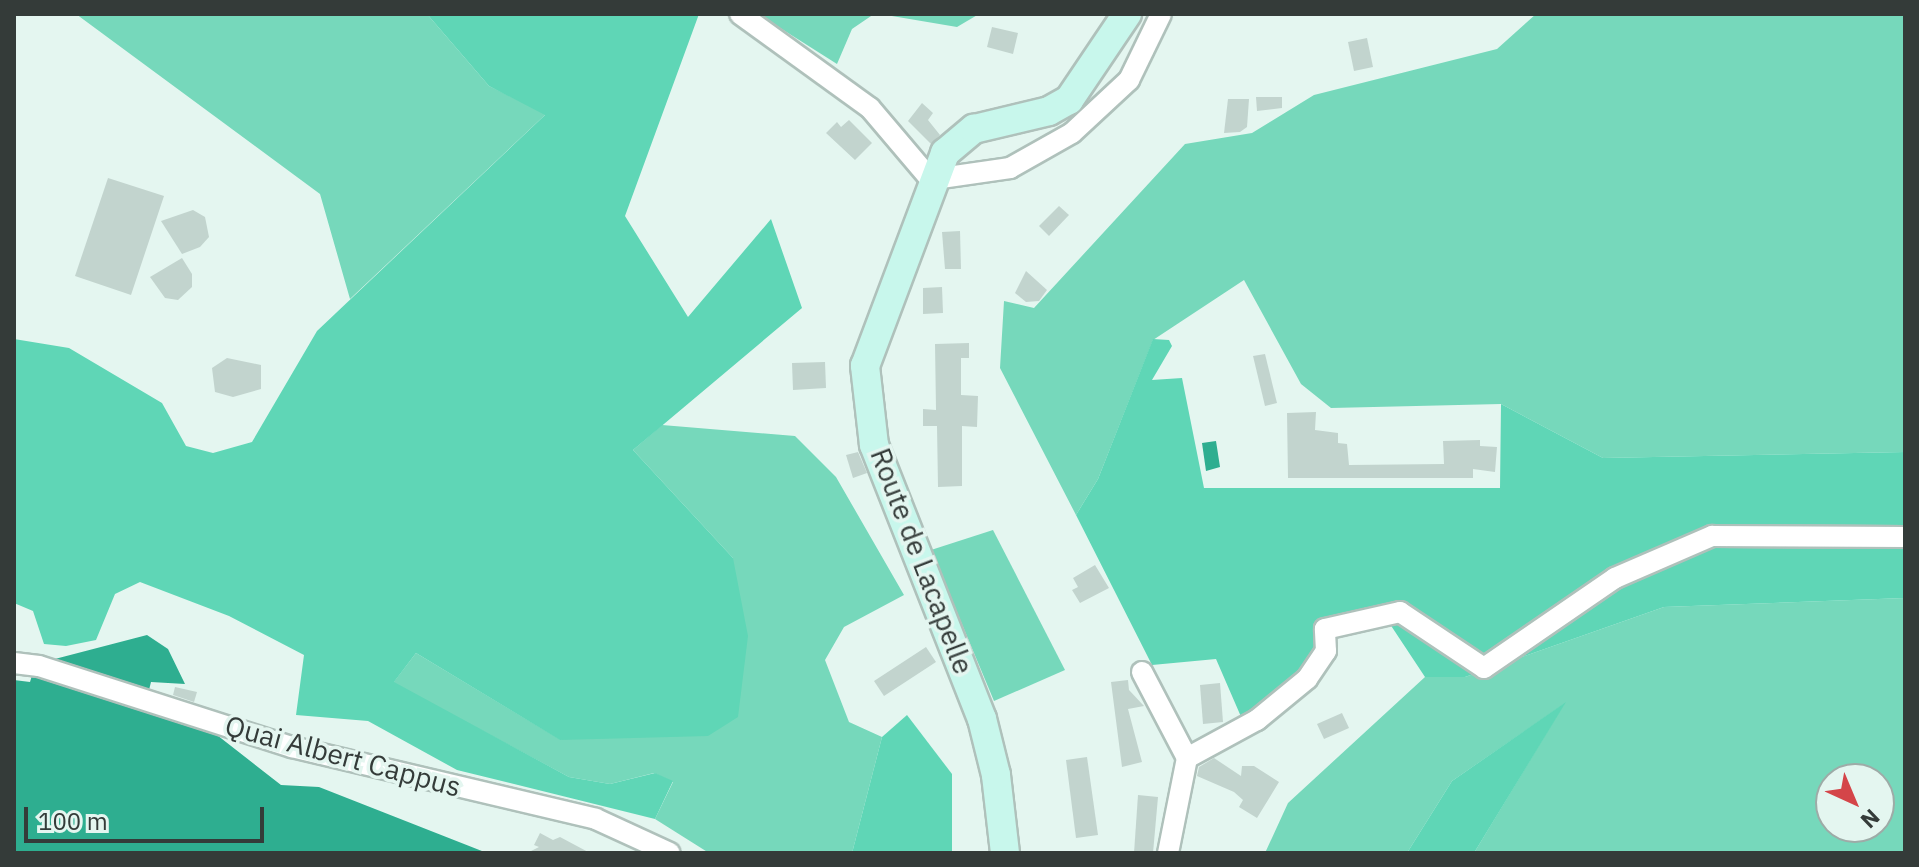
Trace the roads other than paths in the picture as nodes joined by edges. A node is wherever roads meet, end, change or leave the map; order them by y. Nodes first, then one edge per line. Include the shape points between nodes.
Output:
1 (740, 14) edge
2 (1127, 14) edge
3 (1161, 14) edge
4 (937, 171) junction
5 (1905, 537) edge
6 (14, 663) edge
7 (1142, 672) dead end
8 (1187, 758) junction
9 (670, 853) edge
10 (1005, 853) edge
11 (1168, 853) edge

1 - 4 street via 870,108
2 - 4 street via 1069,100 1049,111 974,129
3 - 4 street via 1129,80 1072,133 1010,168
4 - 10 street, Route de Lacapelle via 871,341 865,397 874,445 896,508 982,719 996,775
5 - 8 street via 1712,536 1615,578 1484,668 1400,612 1325,629 1326,651 1307,679 1257,720
6 - 9 street, Quai Albert Cappus via 39,666 292,747 596,819
7 - 8 street
8 - 11 street

